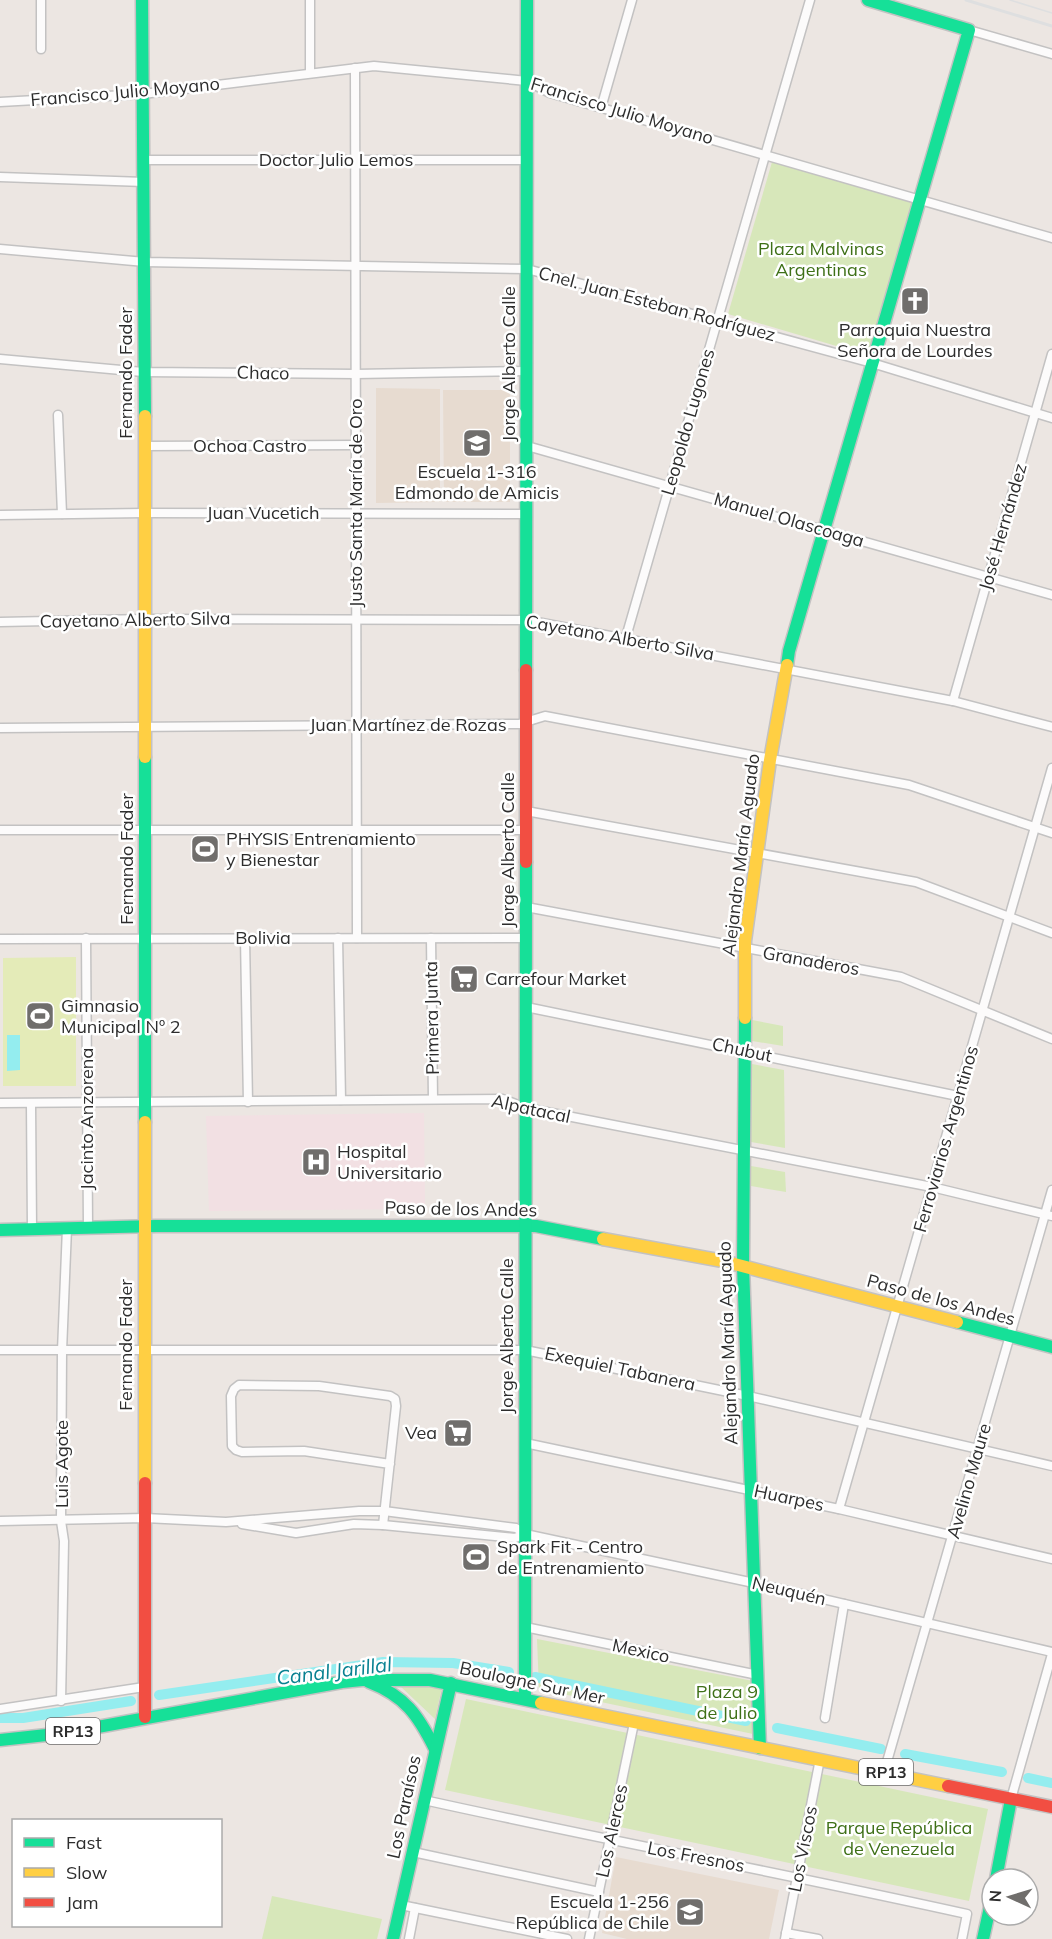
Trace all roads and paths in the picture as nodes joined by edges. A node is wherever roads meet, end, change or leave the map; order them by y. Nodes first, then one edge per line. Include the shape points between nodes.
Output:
1 (41, 0) edge
2 (142, 0) edge
3 (310, 0) edge
4 (527, 0) edge
5 (632, 0) edge
6 (810, 0) edge
7 (868, 0) edge
8 (969, 30) junction
9 (41, 49) dead end
10 (1052, 54) edge
11 (355, 68) junction
12 (310, 73) junction
13 (527, 81) junction
14 (143, 94) junction
15 (0, 102) edge
16 (601, 108) junction
17 (766, 155) junction
18 (144, 160) junction
19 (356, 160) junction
20 (527, 160) junction
21 (0, 177) edge
22 (144, 182) junction
23 (919, 200) junction
24 (1052, 238) edge
25 (0, 249) edge
26 (145, 262) junction
27 (356, 266) junction
28 (527, 269) junction
29 (718, 321) junction
30 (1052, 354) edge
31 (0, 359) edge
32 (872, 363) junction
33 (527, 371) junction
34 (144, 372) junction
35 (356, 374) junction
36 (1035, 413) junction
37 (58, 414) dead end
38 (1052, 418) edge
39 (356, 445) junction
40 (144, 446) junction
41 (527, 446) junction
42 (669, 487) junction
43 (144, 513) junction
44 (356, 513) junction
45 (62, 514) junction
46 (526, 514) junction
47 (0, 515) edge
48 (823, 530) junction
49 (989, 576) junction
50 (1052, 595) edge
51 (144, 619) junction
52 (356, 620) junction
53 (526, 620) junction
54 (0, 622) edge
55 (626, 637) junction
56 (785, 668) junction
57 (953, 700) junction
58 (526, 723) junction
59 (356, 725) junction
60 (1052, 726) edge
61 (144, 727) junction
62 (0, 728) edge
63 (770, 760) junction
64 (1052, 768) edge
65 (526, 811) junction
66 (1035, 827) junction
67 (0, 830) edge
68 (145, 830) junction
69 (357, 830) junction
70 (526, 830) junction
71 (1052, 833) edge
72 (756, 854) junction
73 (526, 907) junction
74 (1010, 916) junction
75 (1052, 933) edge
76 (86, 938) junction
77 (245, 938) junction
78 (338, 938) junction
79 (357, 938) junction
80 (431, 938) junction
81 (526, 938) junction
82 (0, 939) edge
83 (146, 939) junction
84 (745, 949) junction
85 (526, 1006) junction
86 (982, 1011) junction
87 (1052, 1039) edge
88 (744, 1050) junction
89 (958, 1096) junction
90 (433, 1099) junction
91 (341, 1100) junction
92 (248, 1102) junction
93 (0, 1103) edge
94 (87, 1103) junction
95 (144, 1103) junction
96 (31, 1104) junction
97 (526, 1108) junction
98 (744, 1152) junction
99 (932, 1188) junction
100 (1052, 1190) edge
101 (1048, 1215) edge
102 (525, 1225) junction
103 (144, 1226) junction
104 (88, 1227) junction
105 (67, 1228) junction
106 (32, 1229) junction
107 (0, 1230) edge
108 (743, 1266) junction
109 (897, 1307) junction
110 (1010, 1337) junction
111 (1052, 1347) edge
112 (0, 1350) edge
113 (525, 1350) junction
114 (62, 1351) junction
115 (144, 1351) junction
116 (748, 1396) junction
117 (864, 1423) junction
118 (525, 1443) junction
119 (978, 1449) junction
120 (390, 1464) junction
121 (1052, 1466) edge
122 (751, 1490) junction
123 (839, 1509) junction
124 (384, 1510) junction
125 (428, 1516) junction
126 (145, 1518) junction
127 (0, 1521) edge
128 (61, 1521) junction
129 (226, 1522) junction
130 (382, 1525) junction
131 (427, 1528) junction
132 (525, 1534) junction
133 (953, 1536) junction
134 (1052, 1559) edge
135 (754, 1583) junction
136 (844, 1604) junction
137 (928, 1624) junction
138 (525, 1627) junction
139 (1052, 1653) edge
140 (758, 1675) junction
141 (362, 1680) junction
142 (451, 1683) junction
143 (144, 1686) junction
144 (525, 1699) junction
145 (61, 1701) junction
146 (0, 1709) edge
147 (145, 1717) junction
148 (825, 1718) dead end
149 (634, 1723) junction
150 (0, 1740) edge
151 (760, 1748) junction
152 (435, 1749) junction
153 (820, 1759) junction
154 (884, 1772) junction
155 (1011, 1799) junction
156 (424, 1800) junction
157 (1052, 1807) edge
158 (610, 1841) junction
159 (413, 1852) junction
160 (998, 1867) edge
161 (798, 1877) junction
162 (599, 1893) junction
163 (401, 1905) junction
164 (415, 1908) junction
165 (786, 1936) edge
166 (393, 1939) edge
167 (409, 1939) edge
168 (567, 1939) edge
169 (590, 1939) edge
170 (818, 1939) edge
171 (962, 1939) edge

1 - 9 street
2 - 14 street, Fernando Fader
3 - 12 street
4 - 13 street, Jorge Alberto Calle
5 - 16 street
6 - 17 street, Leopoldo Lugones
7 - 8 street
8 - 10 street
8 - 23 street, Alejandro María Aguado
11 - 12 street, Francisco Julio Moyano
11 - 13 street, Francisco Julio Moyano via 374,66
11 - 19 street, Justo Santa María de Oro
12 - 14 street, Francisco Julio Moyano
13 - 16 street, Francisco Julio Moyano via 550,93
13 - 20 street, Jorge Alberto Calle
14 - 15 street, Francisco Julio Moyano
14 - 18 street, Fernando Fader
16 - 17 street, Francisco Julio Moyano
17 - 23 street, Francisco Julio Moyano
17 - 29 street, Leopoldo Lugones
18 - 19 street, Doctor Julio Lemos
18 - 22 street, Fernando Fader
19 - 20 street, Doctor Julio Lemos
19 - 27 street, Justo Santa María de Oro
20 - 28 street, Jorge Alberto Calle
21 - 22 street
22 - 26 street, Fernando Fader
23 - 24 street, Francisco Julio Moyano
23 - 32 street, Alejandro María Aguado
25 - 26 street, Cnel. Juan Esteban Rodríguez
26 - 27 street, Cnel. Juan Esteban Rodríguez
26 - 34 street, Fernando Fader
27 - 28 street, Cnel. Juan Esteban Rodríguez
27 - 35 street, Justo Santa María de Oro
28 - 29 street, Cnel. Juan Esteban Rodríguez
28 - 33 street, Jorge Alberto Calle
29 - 32 street, Cnel. Juan Esteban Rodríguez
29 - 42 street, Leopoldo Lugones
30 - 36 street, José Hernández
31 - 34 street, Chaco
32 - 36 street, Cnel. Juan Esteban Rodríguez
32 - 48 street, Alejandro María Aguado
33 - 35 street, Chaco
33 - 41 street, Jorge Alberto Calle
34 - 35 street, Chaco
34 - 40 street, Fernando Fader
35 - 39 street, Justo Santa María de Oro
36 - 38 street, Cnel. Juan Esteban Rodríguez
36 - 49 street, José Hernández
37 - 45 street
39 - 40 street, Ochoa Castro
39 - 44 street, Justo Santa María de Oro
40 - 43 street, Fernando Fader
41 - 42 street, Manuel Olascoaga
41 - 46 street, Jorge Alberto Calle
42 - 48 street, Manuel Olascoaga
42 - 55 street, Leopoldo Lugones
43 - 44 street, Juan Vucetich
43 - 45 street, Juan Vucetich
43 - 51 street, Fernando Fader
44 - 46 street, Juan Vucetich
44 - 52 street, Justo Santa María de Oro
45 - 47 street, Juan Vucetich
46 - 53 street, Jorge Alberto Calle
48 - 49 street, Manuel Olascoaga
48 - 56 street, Alejandro María Aguado
49 - 50 street, Manuel Olascoaga
49 - 57 street, José Hernández
51 - 52 street, Cayetano Alberto Silva
51 - 54 street, Cayetano Alberto Silva
51 - 61 street, Fernando Fader
52 - 53 street, Cayetano Alberto Silva
52 - 59 street, Justo Santa María de Oro
53 - 55 street, Cayetano Alberto Silva
53 - 58 street, Jorge Alberto Calle
55 - 56 street, Cayetano Alberto Silva
56 - 57 street, Cayetano Alberto Silva
56 - 63 street, Alejandro María Aguado
57 - 60 street, Cayetano Alberto Silva
58 - 59 street, Juan Martínez de Rozas
58 - 63 street, Juan Martínez de Rozas via 545,716
58 - 65 street, Jorge Alberto Calle
59 - 61 street, Juan Martínez de Rozas
59 - 69 street, Justo Santa María de Oro
61 - 62 street, Juan Martínez de Rozas
61 - 68 street, Fernando Fader
63 - 66 street, Juan Martínez de Rozas via 909,785
63 - 72 street, Alejandro María Aguado
64 - 66 street, Ferroviarios Argentinos
65 - 70 street, Jorge Alberto Calle
65 - 72 street
66 - 71 street, Juan Martínez de Rozas
66 - 74 street, Ferroviarios Argentinos
67 - 68 street
68 - 69 street
68 - 83 street, Fernando Fader
69 - 70 street
69 - 79 street, Justo Santa María de Oro
70 - 73 street, Jorge Alberto Calle
72 - 74 street via 916,882
72 - 84 street, Alejandro María Aguado
73 - 81 street, Jorge Alberto Calle
73 - 84 street, Granaderos
74 - 75 street
74 - 86 street, Ferroviarios Argentinos
76 - 82 street, Bolivia
76 - 83 street, Bolivia
76 - 94 street, Jacinto Anzorena
77 - 78 street, Bolivia
77 - 83 street, Bolivia
77 - 92 street
78 - 79 street, Bolivia
78 - 91 street
79 - 80 street, Bolivia
80 - 81 street, Bolivia
80 - 90 street, Primera Junta
81 - 85 street, Jorge Alberto Calle
83 - 95 street, Fernando Fader
84 - 86 street, Granaderos via 901,977
84 - 88 street, Alejandro María Aguado
85 - 88 street, Chubut
85 - 97 street, Jorge Alberto Calle
86 - 87 street, Granaderos
86 - 89 street, Ferroviarios Argentinos
88 - 89 street, Chubut
88 - 98 street, Alejandro María Aguado
89 - 99 street, Ferroviarios Argentinos
90 - 91 street, Alpatacal
90 - 97 street, Alpatacal via 503,1099
91 - 92 street, Alpatacal
92 - 95 street, Alpatacal
93 - 96 street, Alpatacal
94 - 95 street, Alpatacal
94 - 96 street, Alpatacal
94 - 104 street, Jacinto Anzorena
95 - 103 street, Fernando Fader
96 - 106 street
97 - 98 street, Alpatacal
97 - 102 street, Jorge Alberto Calle
98 - 99 street, Alpatacal
98 - 108 street, Alejandro María Aguado
99 - 101 street, Alpatacal
99 - 109 street, Ferroviarios Argentinos
100 - 101 street, Avelino Maure
101 - 110 street, Avelino Maure
102 - 103 street, Paso de los Andes
102 - 108 street, Paso de los Andes
102 - 113 street, Jorge Alberto Calle
103 - 104 street, Paso de los Andes
103 - 115 street, Fernando Fader
104 - 105 street, Paso de los Andes
105 - 106 street, Paso de los Andes
105 - 114 street, Luis Agote
106 - 107 street, Paso de los Andes
108 - 109 street, Paso de los Andes
108 - 116 street, Alejandro María Aguado
109 - 110 street, Paso de los Andes
109 - 117 street, Ferroviarios Argentinos
110 - 111 street, Paso de los Andes
110 - 119 street, Avelino Maure
112 - 114 street, Exequiel Tabanera
113 - 115 street, Exequiel Tabanera
113 - 116 street, Exequiel Tabanera
113 - 118 street, Jorge Alberto Calle
114 - 115 street, Exequiel Tabanera
114 - 128 street, Luis Agote
115 - 126 street, Fernando Fader
116 - 117 street, Exequiel Tabanera
116 - 122 street, Alejandro María Aguado
117 - 119 street, Exequiel Tabanera
117 - 123 street, Ferroviarios Argentinos
118 - 122 street, Huarpes
118 - 132 street, Jorge Alberto Calle
119 - 121 street, Exequiel Tabanera
119 - 133 street, Avelino Maure
120 - 120 street via 396,1406 396,1399 390,1396 303,1385 239,1385 234,1389 232,1446 236,1450 304,1451
120 - 124 street
122 - 123 street, Huarpes
122 - 135 street, Alejandro María Aguado
123 - 133 street, Huarpes
124 - 125 street
124 - 129 street
124 - 130 street
125 - 131 street
125 - 132 street via 516,1528
126 - 128 street
126 - 129 street
126 - 143 street, Fernando Fader
127 - 128 street
128 - 145 street, Luis Agote
129 - 130 street via 296,1533 354,1524
130 - 131 street
131 - 132 street via 515,1538
132 - 135 street, Neuquén
132 - 138 street, Jorge Alberto Calle
133 - 134 street, Huarpes
133 - 137 street, Avelino Maure
135 - 136 street, Neuquén
135 - 140 street, Alejandro María Aguado
136 - 137 street, Neuquén
136 - 148 street
137 - 139 street, Neuquén
137 - 154 street, Avelino Maure
138 - 140 street, Mexico
138 - 144 street, Jorge Alberto Calle
139 - 155 street
140 - 151 street, Alejandro María Aguado
141 - 142 street, Boulogne Sur Mer / RP13
141 - 147 street, Boulogne Sur Mer / RP13
141 - 152 street via 384,1687 409,1704
142 - 144 street, Boulogne Sur Mer / RP13
142 - 152 street, Los Paraísos
143 - 145 street
143 - 147 street, Fernando Fader
144 - 149 street, Boulogne Sur Mer / RP13
145 - 146 street
147 - 150 street, Boulogne Sur Mer / RP13
149 - 151 street, Boulogne Sur Mer / RP13
149 - 158 street, Los Alerces
151 - 153 street, Boulogne Sur Mer / RP13
152 - 156 street, Los Paraísos
153 - 154 street, Boulogne Sur Mer / RP13
153 - 161 street, Los Viscos
154 - 155 street, Boulogne Sur Mer / RP13
155 - 157 street, Boulogne Sur Mer / RP13
155 - 160 street
156 - 158 street, Los Fresnos
156 - 159 street, Los Paraísos
158 - 161 street, Los Fresnos
158 - 162 street, Los Alerces
159 - 162 street
159 - 163 street, Los Paraísos
161 - 165 street, Los Viscos
161 - 171 street, Los Fresnos via 967,1914
162 - 169 street, Los Alerces
163 - 164 street
163 - 166 street, Los Paraísos
164 - 167 street
164 - 168 street
165 - 170 street

